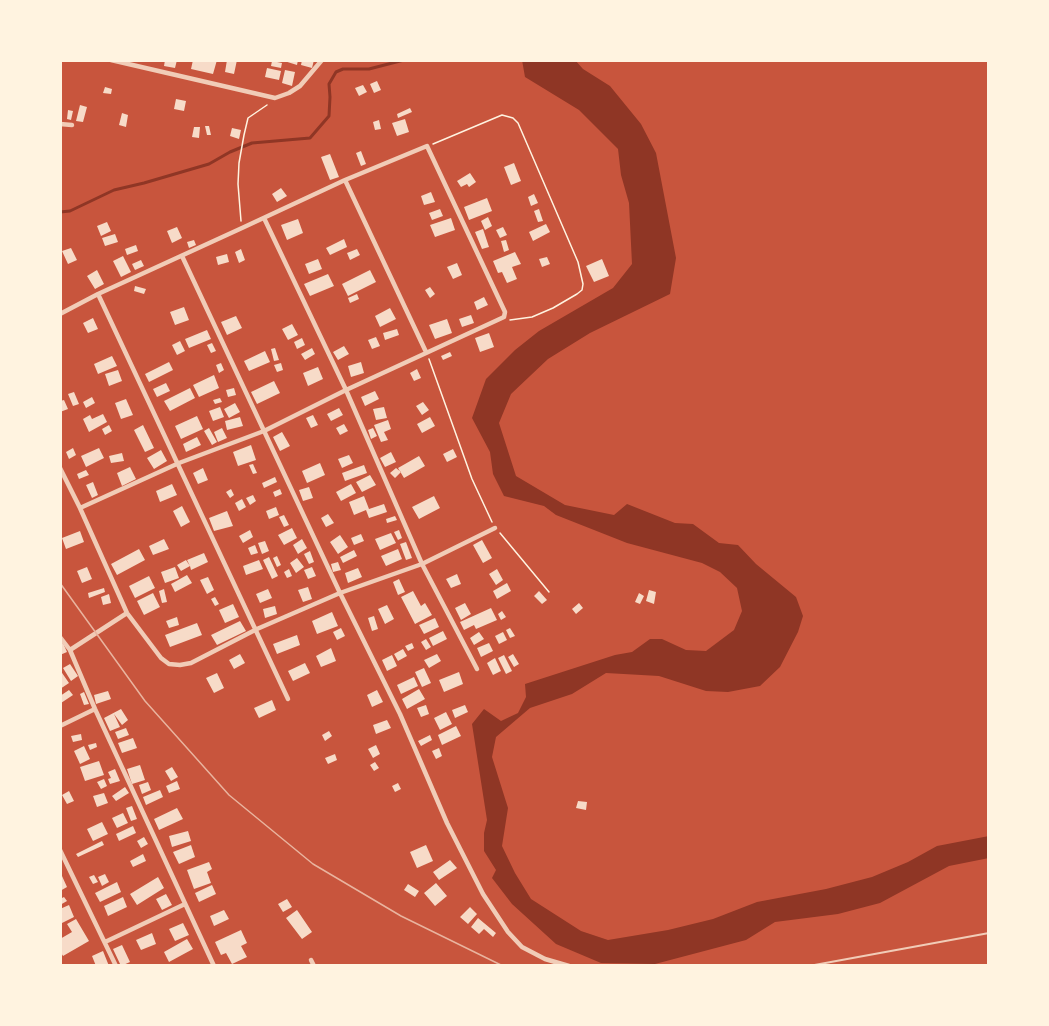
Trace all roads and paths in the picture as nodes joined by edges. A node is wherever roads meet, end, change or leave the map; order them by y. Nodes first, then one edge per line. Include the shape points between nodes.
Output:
1 (111, 60) edge
2 (322, 60) edge
3 (276, 98) junction
4 (60, 124) edge
5 (72, 124) dead end
6 (427, 146) junction
7 (345, 180) junction
8 (264, 218) junction
9 (242, 228) junction
10 (182, 256) junction
11 (98, 294) junction
12 (60, 314) edge
13 (504, 317) junction
14 (426, 352) junction
15 (345, 390) junction
16 (264, 431) junction
17 (179, 463) junction
18 (60, 468) edge
19 (80, 508) junction
20 (495, 528) junction
21 (422, 564) junction
22 (549, 592) dead end
23 (340, 593) junction
24 (127, 613) junction
25 (257, 629) junction
26 (60, 637) edge
27 (70, 650) junction
28 (477, 669) dead end
29 (288, 699) dead end
30 (95, 710) junction
31 (60, 726) edge
32 (60, 850) edge
33 (185, 904) junction
34 (989, 933) edge
35 (105, 942) junction
36 (311, 960) dead end
37 (116, 966) edge
38 (214, 966) edge
39 (314, 966) edge
40 (569, 966) edge
41 (809, 966) edge

1 - 3 street
2 - 3 street via 300,86
3 - 9 path via 248,118 238,184
4 - 5 street
6 - 7 street
6 - 13 street
6 - 13 path via 502,115 518,123 578,262 583,284 577,294 532,317
7 - 8 street
7 - 14 street
8 - 9 street
8 - 15 street
9 - 10 street
10 - 11 street
10 - 16 street
11 - 12 street
11 - 17 street
13 - 14 street
14 - 15 street
14 - 20 path via 472,479
15 - 16 street
15 - 21 street
16 - 17 street
16 - 23 street
17 - 19 street
17 - 25 street
18 - 19 street
19 - 24 street
20 - 21 street
20 - 22 path
21 - 23 street
21 - 28 street
23 - 25 street
23 - 40 street via 483,894 522,947
24 - 25 street via 161,658 170,664 191,663
24 - 27 street
25 - 29 street
26 - 27 street
27 - 30 street
30 - 31 street
30 - 33 street
32 - 35 street
33 - 35 street
33 - 38 street
34 - 41 lane
35 - 37 street
36 - 39 street

